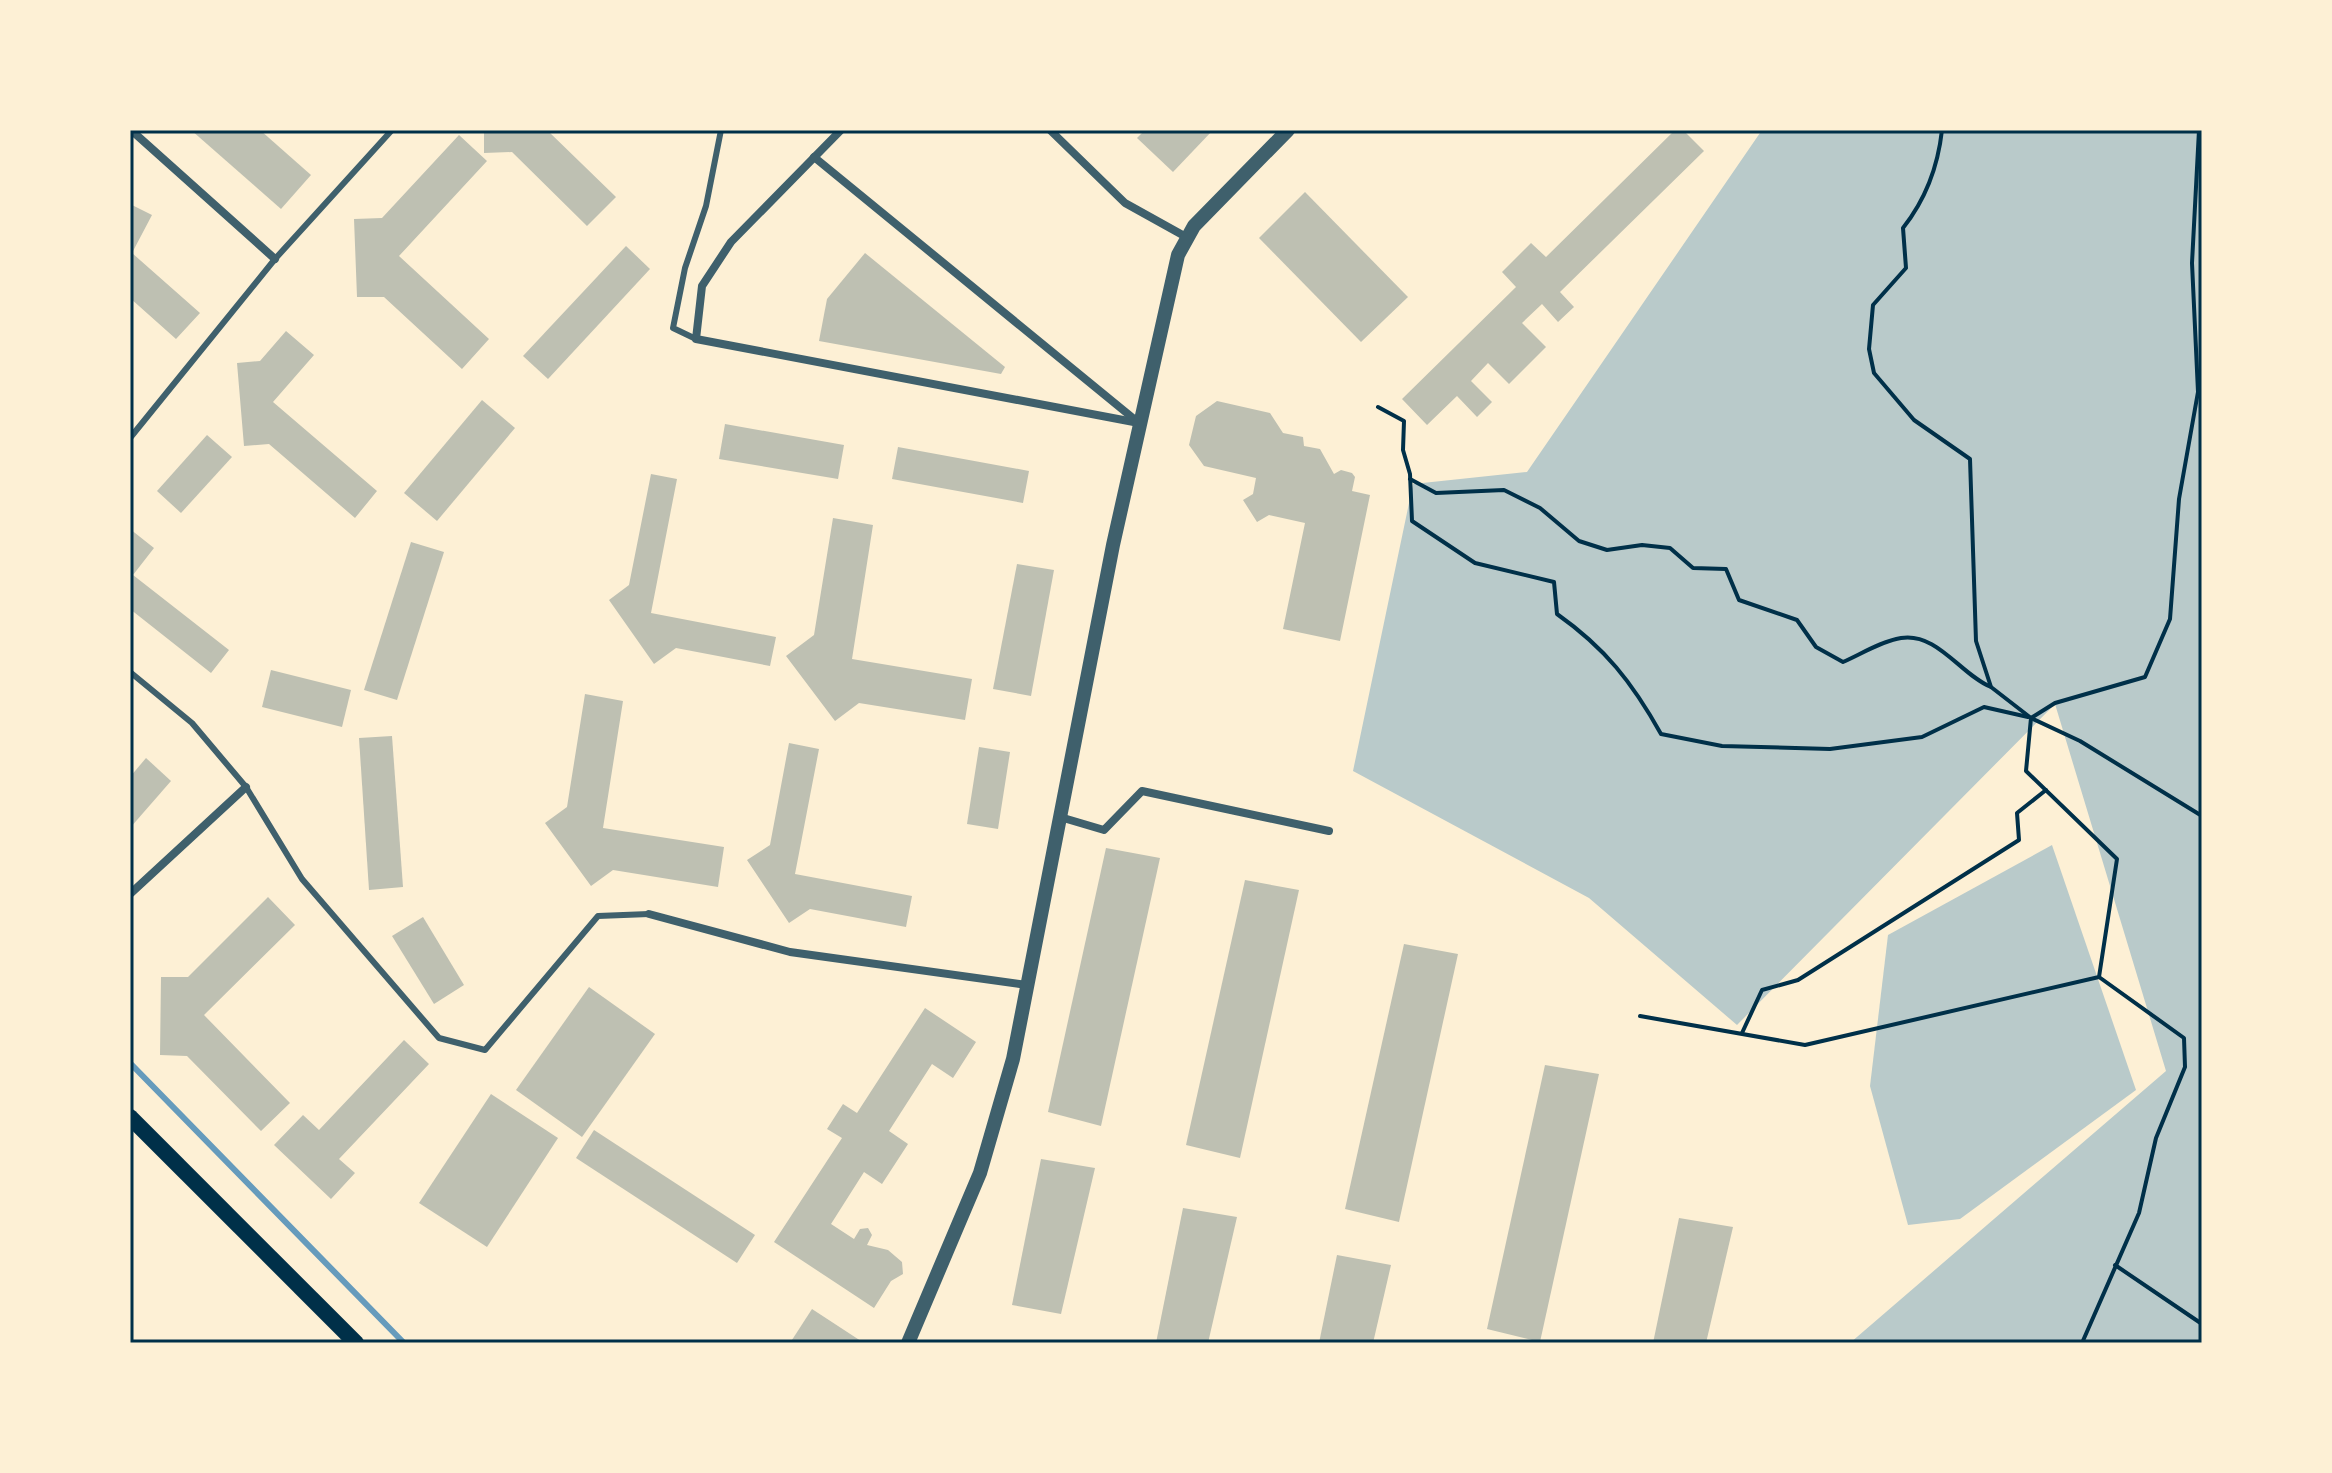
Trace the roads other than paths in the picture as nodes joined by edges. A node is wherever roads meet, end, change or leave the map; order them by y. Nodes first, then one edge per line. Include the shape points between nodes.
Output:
1 (131, 130) edge
2 (392, 130) edge
3 (721, 130) edge
4 (841, 130) edge
5 (1050, 130) edge
6 (1288, 130) edge
7 (814, 157) junction
8 (1188, 238) junction
9 (275, 259) junction
10 (696, 339) junction
11 (1139, 423) junction
12 (130, 438) edge
13 (130, 672) edge
14 (246, 787) junction
15 (1060, 817) junction
16 (1329, 831) dead end
17 (130, 894) edge
18 (649, 914) joint
19 (1027, 985) junction
20 (130, 1117) edge
21 (356, 1343) edge
22 (908, 1343) edge

1 - 9 street
2 - 9 lane
3 - 10 lane via 673,328
4 - 7 street
5 - 8 street via 1125,203
6 - 8 street
7 - 10 street via 716,264 702,286
7 - 11 street
8 - 11 street via 1178,255
9 - 12 lane
10 - 11 street
11 - 15 street
13 - 14 lane via 192,723
14 - 17 street
14 - 18 lane via 302,879 439,1038 485,1050 598,916
15 - 16 street via 1104,830 1142,791
15 - 19 street
18 - 19 street via 790,952
19 - 22 street via 1013,1059 980,1173
20 - 21 main road

